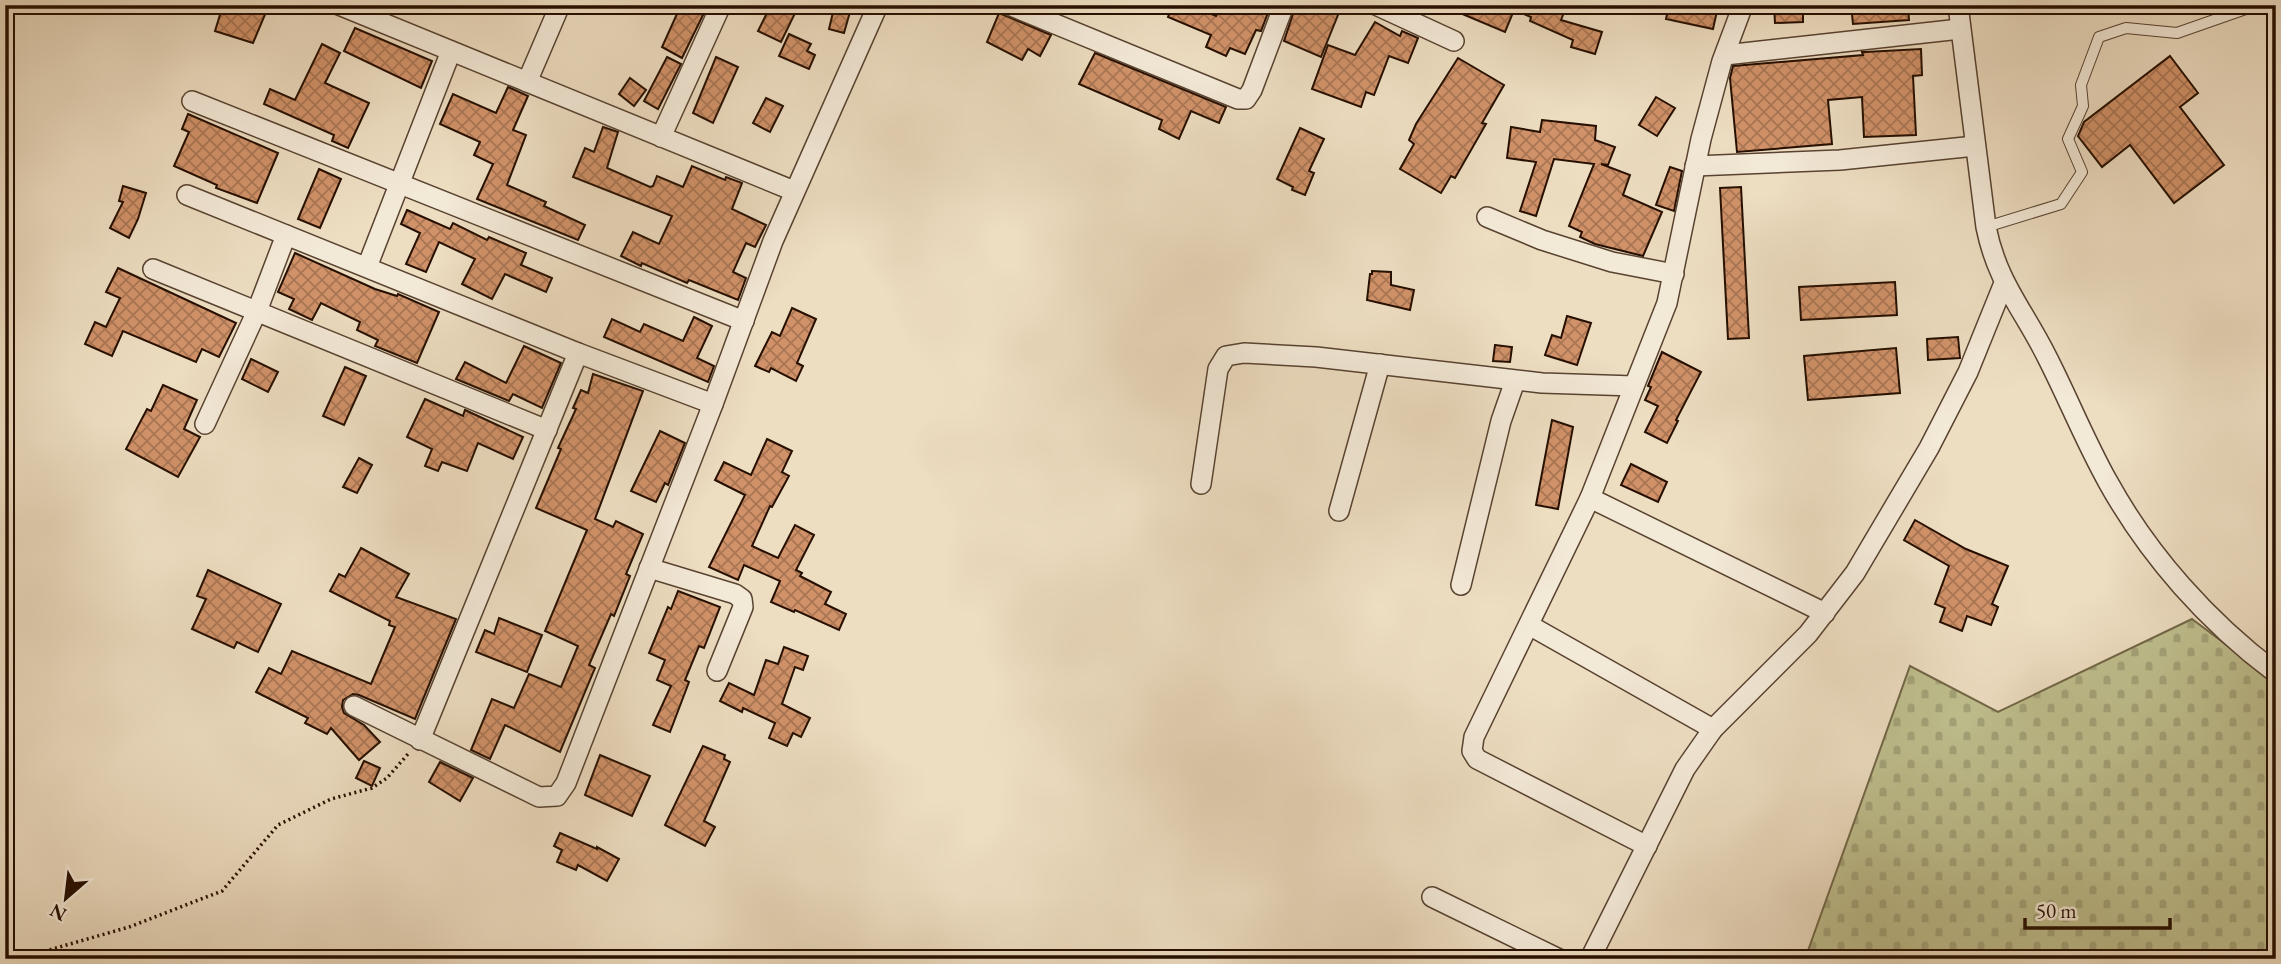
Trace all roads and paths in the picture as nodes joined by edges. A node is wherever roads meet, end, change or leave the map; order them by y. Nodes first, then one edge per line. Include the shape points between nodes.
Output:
1 (339, 5) edge
2 (560, 5) edge
3 (720, 5) edge
4 (878, 5) edge
5 (1009, 5) edge
6 (1284, 5) edge
7 (1376, 5) edge
8 (1743, 5) edge
9 (1958, 5) edge
10 (2257, 5) edge
11 (1055, 14) edge
12 (1961, 29) junction
13 (1454, 41) dead end
14 (451, 51) junction
15 (1725, 55) junction
16 (527, 82) junction
17 (192, 101) dead end
18 (661, 137) junction
19 (1975, 146) junction
20 (1695, 166) junction
21 (398, 184) junction
22 (794, 191) junction
23 (187, 195) dead end
24 (1487, 217) dead end
25 (1986, 227) junction
26 (286, 235) junction
27 (367, 267) junction
28 (153, 269) dead end
29 (1674, 274) junction
30 (2004, 283) junction
31 (257, 310) junction
32 (744, 321) junction
33 (578, 353) junction
34 (1380, 364) junction
35 (1515, 381) junction
36 (1634, 386) junction
37 (713, 404) junction
38 (205, 424) dead end
39 (547, 430) junction
40 (1201, 484) dead end
41 (1590, 498) junction
42 (1339, 511) dead end
43 (649, 568) junction
44 (1461, 585) dead end
45 (1825, 612) junction
46 (1529, 625) junction
47 (717, 671) dead end
48 (2276, 673) edge
49 (354, 706) dead end
50 (1713, 729) junction
51 (420, 740) junction
52 (1647, 846) junction
53 (1432, 897) dead end
54 (18, 959) edge
55 (1559, 959) edge
56 (1590, 959) edge

1 - 14 street
2 - 16 street
3 - 18 street
4 - 22 street
5 - 11 street
6 - 11 street via 1246,99
7 - 13 street
8 - 15 street
9 - 12 street
10 - 25 lane via 2177,33 2126,28 2099,37 2081,85 2083,106 2068,139 2082,172 2073,189 2061,204
12 - 15 street
12 - 19 street
14 - 16 street
14 - 21 street
15 - 20 street
16 - 18 street
17 - 21 street
18 - 22 street
19 - 20 street via 1840,160
19 - 25 street
20 - 29 street
21 - 27 street
21 - 32 street
22 - 32 street
23 - 26 street
24 - 29 street via 1612,262
25 - 30 street
26 - 27 street
26 - 31 street
27 - 33 street
28 - 31 street
29 - 36 street
30 - 45 street via 1968,372 1929,448 1855,573
30 - 48 street via 2043,348 2128,517 2199,606
31 - 38 street
31 - 39 street
32 - 37 street
33 - 37 street
33 - 39 street
34 - 35 street
34 - 40 street via 1244,353 1226,356 1218,369
34 - 42 street
35 - 36 street
35 - 44 street
36 - 41 street
37 - 43 street
39 - 51 street
41 - 45 street
41 - 46 street
43 - 47 street via 742,599 743,607
43 - 51 street via 566,783 556,796 539,797
45 - 50 street
46 - 50 street
46 - 52 street via 1474,737 1472,751 1477,759
49 - 51 street
50 - 52 street via 1685,769
51 - 54 path via 387,778 372,788 331,799 278,825 222,891 129,927
52 - 56 street
53 - 55 street

